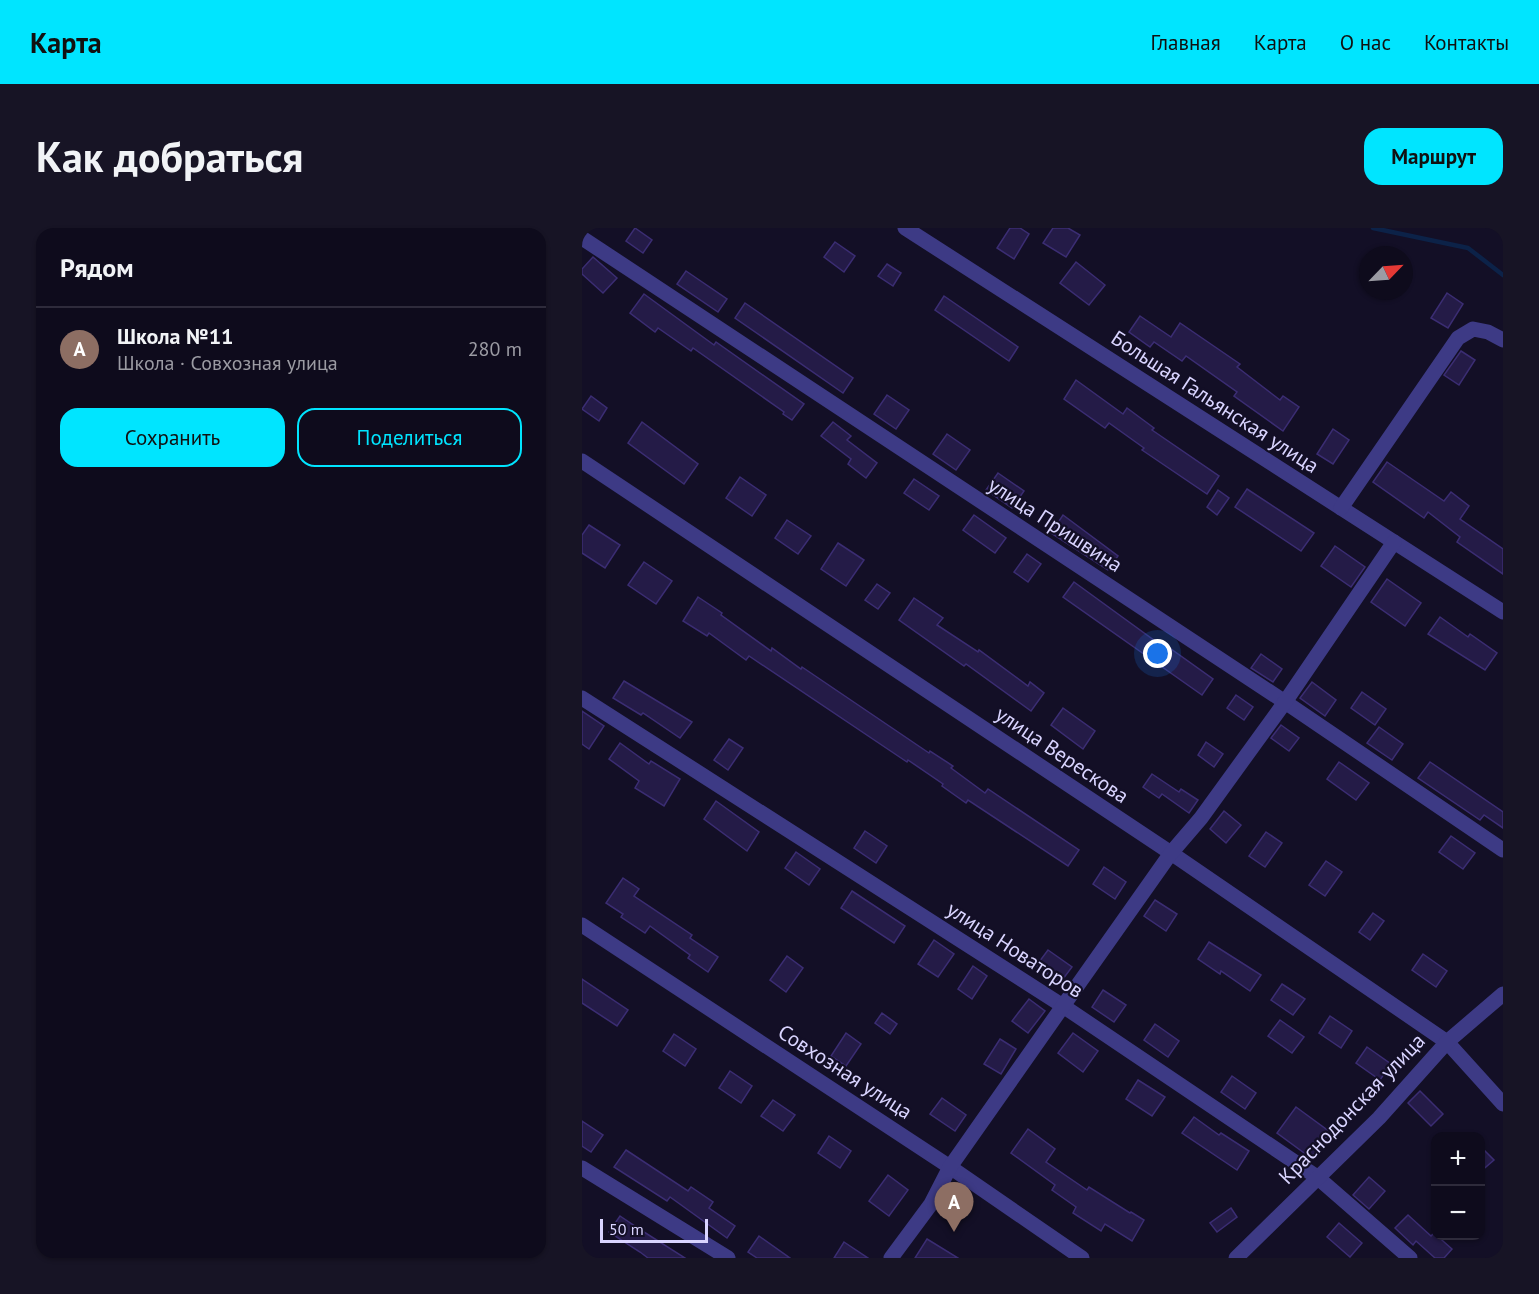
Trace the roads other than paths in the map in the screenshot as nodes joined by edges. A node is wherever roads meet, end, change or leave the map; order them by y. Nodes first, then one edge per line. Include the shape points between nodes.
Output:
1 (905, 228) edge
2 (582, 238) edge
3 (1503, 340) edge
4 (582, 461) edge
5 (1341, 508) junction
6 (1394, 542) junction
7 (1503, 612) edge
8 (582, 698) edge
9 (1285, 702) junction
10 (1503, 850) edge
11 (1172, 853) junction
12 (582, 925) edge
13 (1503, 994) edge
14 (1063, 1006) junction
15 (1447, 1042) junction
16 (1503, 1104) edge
17 (950, 1167) junction
18 (582, 1168) edge
19 (1317, 1177) junction
20 (728, 1258) edge
21 (891, 1258) edge
22 (1083, 1258) edge
23 (1236, 1258) edge
24 (1410, 1258) edge

1 - 5 street, Большая Гальянская улица
2 - 9 street, улица Пришвина
3 - 5 street via 1473,329 1458,338
4 - 11 street, улица Верескова
5 - 6 street, Большая Гальянская улица
6 - 7 street, Большая Гальянская улица
6 - 9 street
8 - 14 street, улица Новаторов
9 - 10 street, улица Пришвина
9 - 11 street
11 - 14 street
11 - 15 street, улица Верескова
12 - 17 street, Совхозная улица
13 - 15 street, Краснодонская улица
14 - 17 street
14 - 19 street, улица Новаторов
15 - 16 street, улица Верескова
15 - 19 street, Краснодонская улица via 1379,1118
17 - 21 street via 931,1204
17 - 22 street, Совхозная улица
18 - 20 street
19 - 23 street, Краснодонская улица
19 - 24 street, улица Новаторов

